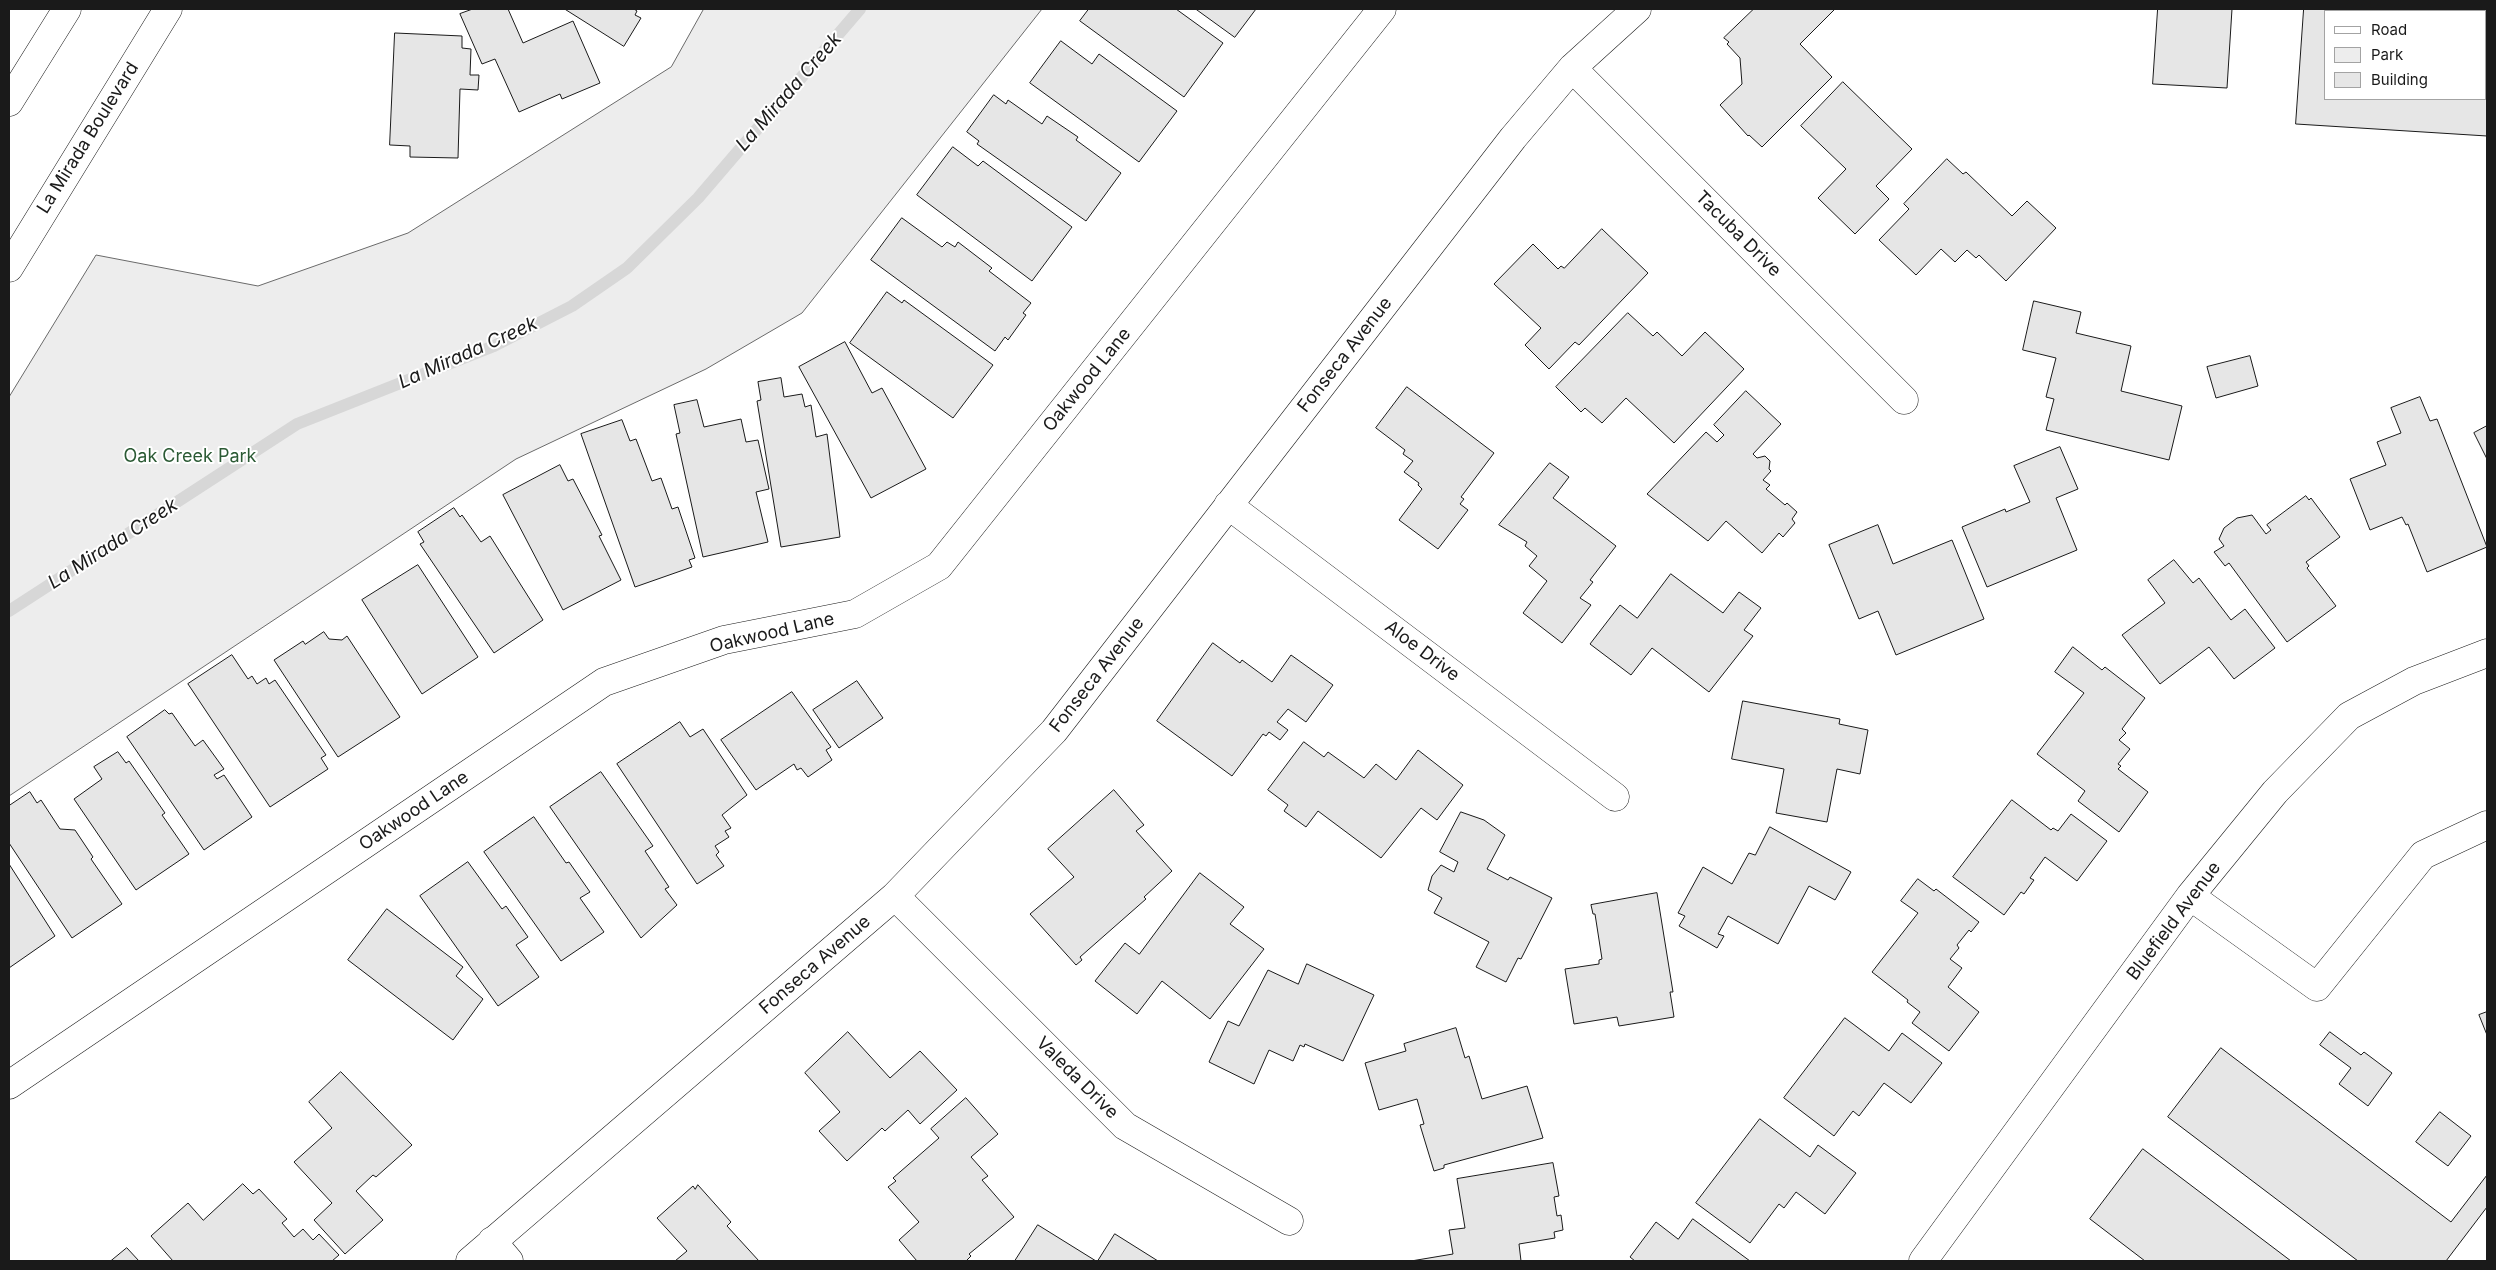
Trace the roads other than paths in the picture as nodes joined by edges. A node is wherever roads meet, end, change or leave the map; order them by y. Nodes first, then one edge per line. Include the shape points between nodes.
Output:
1 (67, 9) edge
2 (168, 9) edge
3 (1382, 9) edge
4 (1637, 9) edge
5 (1572, 68) junction
6 (9, 102) edge
7 (9, 268) edge
8 (1904, 400) dead end
9 (1228, 504) junction
10 (2487, 653) edge
11 (1616, 796) dead end
12 (2487, 825) edge
13 (896, 896) junction
14 (2190, 896) junction
15 (9, 1085) edge
16 (1289, 1221) dead end
17 (500, 1251) edge
18 (470, 1261) edge
19 (1923, 1261) edge

1 - 6 street
2 - 7 street, La Mirada Boulevard
3 - 15 street, Oakwood Lane via 939,566 854,614 724,640 604,682
4 - 5 street, Fonseca Avenue
5 - 8 street, Tacuba Drive
5 - 9 street, Fonseca Avenue via 1507,146
9 - 11 street, Aloe Drive
9 - 13 street, Fonseca Avenue via 1054,732
10 - 14 street, Bluefield Avenue via 2414,681 2349,716 2275,792
12 - 14 street via 2423,855 2317,986
13 - 16 street, Valeda Drive via 1125,1126
13 - 17 street, Fonseca Avenue
14 - 19 street, Bluefield Avenue
17 - 18 street, Fonseca Avenue

